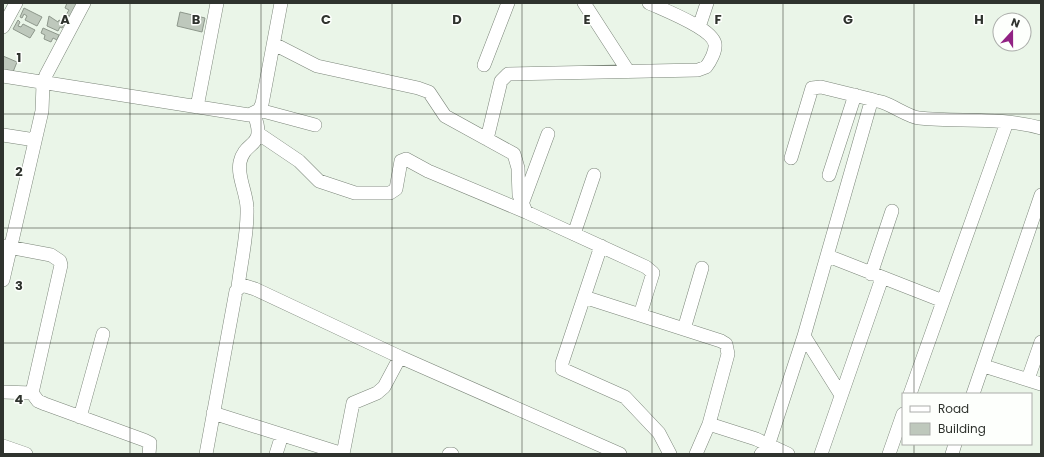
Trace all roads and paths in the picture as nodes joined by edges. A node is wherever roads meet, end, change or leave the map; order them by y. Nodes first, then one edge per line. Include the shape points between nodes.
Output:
1 (16, 3) edge
2 (84, 3) edge
3 (217, 3) edge
4 (281, 3) edge
5 (508, 3) edge
6 (584, 3) edge
7 (649, 3) edge
8 (707, 3) edge
9 (3, 27) edge
10 (699, 27) junction
11 (274, 44) junction
12 (484, 65) dead end
13 (628, 71) junction
14 (3, 76) edge
15 (43, 84) junction
16 (855, 95) junction
17 (874, 100) junction
18 (197, 108) junction
19 (256, 112) junction
20 (1007, 122) junction
21 (316, 125) dead end
22 (1041, 128) edge
23 (258, 134) junction
24 (548, 134) dead end
25 (3, 136) edge
26 (487, 139) junction
27 (35, 140) junction
28 (790, 158) dead end
29 (594, 175) dead end
30 (829, 175) dead end
31 (1041, 195) edge
32 (524, 208) junction
33 (892, 211) dead end
34 (574, 234) junction
35 (601, 246) junction
36 (7, 247) edge
37 (828, 256) junction
38 (702, 268) dead end
39 (876, 276) junction
40 (3, 280) edge
41 (238, 287) junction
42 (584, 297) junction
43 (943, 301) junction
44 (640, 315) junction
45 (684, 329) junction
46 (103, 334) dead end
47 (804, 336) junction
48 (1041, 342) edge
49 (400, 357) junction
50 (984, 366) junction
51 (1028, 379) junction
52 (1041, 384) edge
53 (3, 392) edge
54 (910, 393) edge
55 (973, 393) edge
56 (32, 394) junction
57 (841, 395) junction
58 (213, 413) junction
59 (902, 417) edge
60 (80, 418) junction
61 (709, 424) junction
62 (282, 435) junction
63 (3, 446) edge
64 (764, 450) edge
65 (26, 454) edge
66 (149, 454) edge
67 (206, 454) edge
68 (276, 454) edge
69 (343, 454) edge
70 (620, 454) edge
71 (670, 454) edge
72 (696, 454) edge
73 (788, 454) edge
74 (821, 454) edge
75 (889, 454) edge

1 - 9 street
2 - 15 street
3 - 18 street
4 - 11 street
5 - 12 street
6 - 13 street
7 - 10 street
8 - 10 street
10 - 13 street via 713,40 715,46 708,64 702,70
11 - 19 street
11 - 26 street via 317,66 424,89 432,96 445,116
13 - 26 street via 508,74 501,81
14 - 15 street
15 - 18 street
15 - 27 street via 43,105
16 - 17 street
16 - 28 street via 821,86 812,88
16 - 30 street
17 - 20 street via 913,117
17 - 37 street via 870,105
18 - 19 street via 249,115
19 - 21 street
19 - 23 street
20 - 22 street
20 - 43 street
23 - 32 street via 299,161 319,180 355,193 394,191 401,161 406,159 428,171
23 - 41 street via 257,140 244,155 240,165 247,207
24 - 32 street
25 - 27 street
26 - 32 street via 514,154 518,164 519,195
27 - 36 street
29 - 34 street
31 - 50 street
32 - 34 street
33 - 39 street
34 - 35 street
35 - 42 street
35 - 44 street via 646,267 653,273
36 - 40 street
36 - 56 street via 51,255 60,261 61,265
37 - 39 street
37 - 47 street
38 - 45 street
39 - 43 street
39 - 57 street
41 - 49 street via 242,285 255,289
41 - 58 street
42 - 44 street
42 - 71 street via 562,369 625,397 659,433
43 - 54 street
44 - 45 street
45 - 61 street via 721,341 728,348
46 - 60 street
47 - 57 street
47 - 64 street
48 - 51 street
49 - 69 street via 384,387 353,403
49 - 70 street
50 - 51 street
50 - 55 street
51 - 52 street
53 - 56 street
56 - 60 street via 45,404
57 - 74 street
58 - 62 street
58 - 67 street
59 - 75 street
60 - 66 street via 150,443
61 - 64 street via 756,439
61 - 72 street
62 - 68 street
62 - 69 street
63 - 65 street
64 - 73 street

